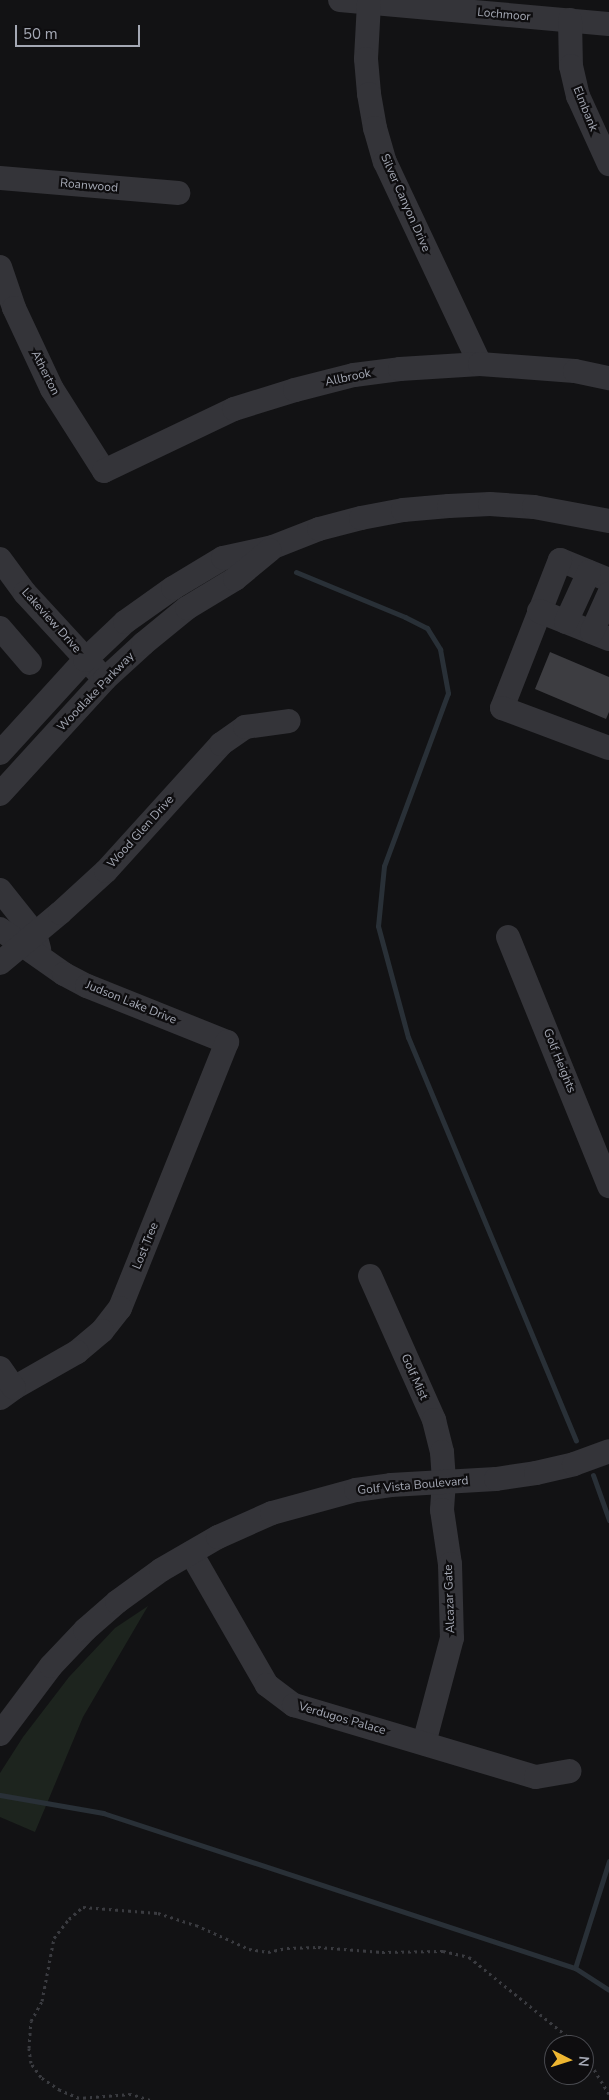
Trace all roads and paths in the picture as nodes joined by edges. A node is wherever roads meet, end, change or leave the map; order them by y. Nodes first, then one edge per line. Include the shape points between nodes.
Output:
1 (340, 0) edge
2 (369, 2) junction
3 (570, 20) junction
4 (609, 24) edge
5 (609, 164) edge
6 (0, 178) edge
7 (178, 193) dead end
8 (0, 268) edge
9 (480, 364) junction
10 (609, 378) edge
11 (104, 471) joint
12 (609, 521) edge
13 (273, 547) junction
14 (0, 559) edge
15 (599, 576) edge
16 (609, 594) edge
17 (539, 611) junction
18 (566, 622) junction
19 (0, 628) edge
20 (600, 636) edge
21 (86, 660) junction
22 (30, 663) dead end
23 (105, 679) junction
24 (289, 721) dead end
25 (609, 748) edge
26 (0, 753) edge
27 (0, 794) edge
28 (0, 890) edge
29 (0, 929) edge
30 (508, 937) dead end
31 (33, 945) junction
32 (0, 963) edge
33 (227, 1042) joint
34 (609, 1186) edge
35 (370, 1276) dead end
36 (0, 1368) edge
37 (7, 1393) edge
38 (609, 1451) edge
39 (444, 1481) junction
40 (191, 1553) junction
41 (0, 1734) edge
42 (424, 1743) junction
43 (569, 1771) dead end
44 (565, 2035) edge
45 (594, 2069) edge
46 (609, 2094) edge
47 (150, 2100) edge

1 - 2 street, Lochmoor
2 - 3 street, Lochmoor
2 - 9 street, Silver Canyon Drive via 366,59 369,94 385,162
3 - 4 street, Lochmoor
3 - 5 street, Elmbank via 571,66 576,88
6 - 7 street, Roanwood
8 - 11 street, Atherton via 14,308 52,390
9 - 10 street, Allbrook via 575,370
9 - 11 street, Allbrook via 400,368 354,375 295,390 234,410
12 - 13 street, Woodlake Parkway via 534,506 450,506 361,518
13 - 21 street, Woodlake Parkway via 223,558 173,588 125,622
13 - 23 street, Woodlake Parkway via 235,579 188,608 142,644
14 - 21 street, Lakeview Drive via 25,593
15 - 17 street via 560,560
15 - 18 street
16 - 20 street
17 - 18 street
17 - 25 street via 502,708
18 - 20 street
19 - 22 street
21 - 23 street, Lakeview Drive
21 - 26 street, Woodlake Parkway
23 - 27 street, Woodlake Parkway
24 - 31 street, Wood Glen Drive via 246,727 221,744 106,871
28 - 31 street, Judson Lake Drive
29 - 31 street, Judson Lake Drive
30 - 34 street, Golf Heights
31 - 32 street, Wood Glen Drive
31 - 33 street, Judson Lake Drive via 64,974 87,986
33 - 37 street, Lost Tree via 120,1308 98,1335 77,1352
35 - 39 street, Golf Mist via 434,1420 442,1452
36 - 37 street
38 - 39 street, Golf Vista Boulevard via 536,1473
39 - 40 street, Golf Vista Boulevard via 356,1490 272,1513
39 - 42 street, Alcazar Gate via 442,1510 450,1564 452,1638
40 - 41 street, Golf Vista Boulevard via 161,1570 85,1630 51,1666
40 - 42 street, Verdugos Palace via 266,1685 294,1706
42 - 43 street, Verdugos Palace via 536,1778
44 - 47 path via 469,1958 443,1951 382,1952 318,1947 268,1952 249,1949 158,1912 84,1907 54,1938 42,2001 32,2021 31,2062 41,2077 80,2098 130,2094
45 - 46 path

